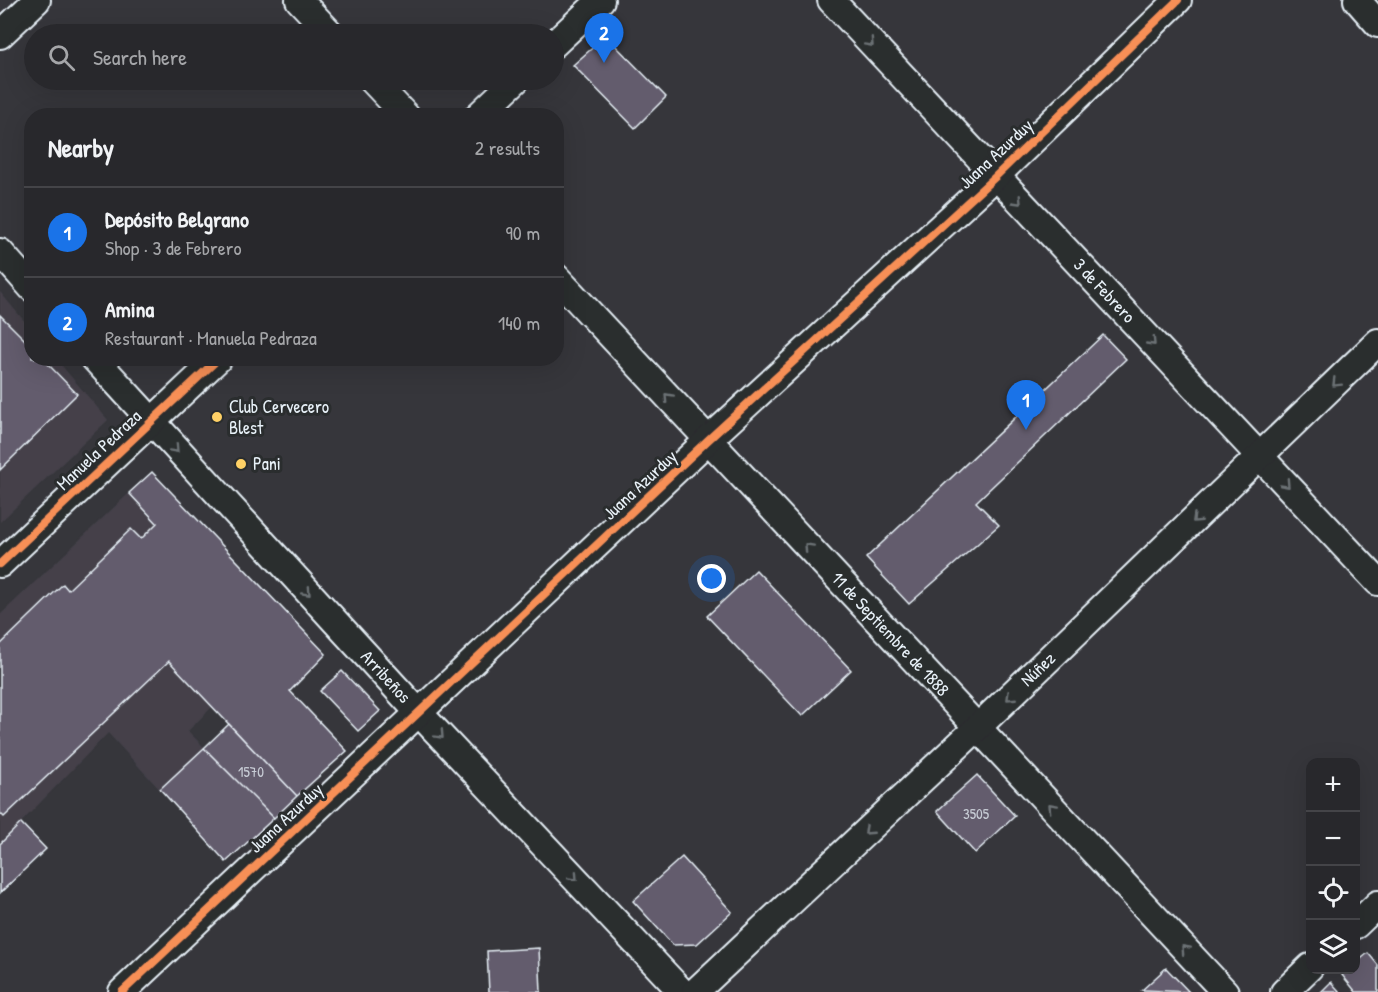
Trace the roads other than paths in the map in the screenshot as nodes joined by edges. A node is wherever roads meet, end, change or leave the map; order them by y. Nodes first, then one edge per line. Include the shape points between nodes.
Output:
1 (37, 0) edge
2 (299, 0) edge
3 (601, 0) edge
4 (831, 0) edge
5 (1178, 0) edge
6 (1357, 0) edge
7 (322, 24) edge
8 (1378, 24) edge
9 (0, 35) edge
10 (564, 35) edge
11 (381, 90) edge
12 (505, 90) edge
13 (398, 108) edge
14 (486, 108) edge
15 (995, 177) junction
16 (0, 252) edge
17 (24, 279) edge
18 (564, 286) edge
19 (1378, 342) edge
20 (100, 366) edge
21 (211, 366) edge
22 (150, 423) junction
23 (708, 440) junction
24 (1261, 457) junction
25 (0, 564) edge
26 (1378, 582) edge
27 (420, 714) junction
28 (978, 727) junction
29 (1378, 904) edge
30 (1360, 921) edge
31 (1306, 972) edge
32 (122, 992) edge
33 (682, 992) edge
34 (695, 992) edge
35 (1225, 992) edge
36 (1284, 992) edge

1 - 9 street
2 - 7 street
3 - 10 street
4 -> 15 street, 3 de Febrero
5 - 15 street, Juana Azurduy
6 - 8 street
11 - 13 street
12 - 14 street
15 - 23 street, Juana Azurduy
15 -> 24 street, 3 de Febrero
16 - 17 street
23 -> 18 street, 11 de Septiembre de 1888
19 -> 24 street, Núñez
20 - 22 street, Arribeños
21 - 22 street, Manuela Pedraza
22 - 25 street, Manuela Pedraza
22 -> 27 street, Arribeños
23 - 27 street, Juana Azurduy
28 -> 23 street, 11 de Septiembre de 1888
24 -> 26 street, 3 de Febrero
24 -> 28 street, Núñez
27 - 32 street, Juana Azurduy
27 -> 33 street, Arribeños
28 -> 34 street, Núñez
35 -> 28 street, 11 de Septiembre de 1888
29 - 30 street
31 - 36 street

